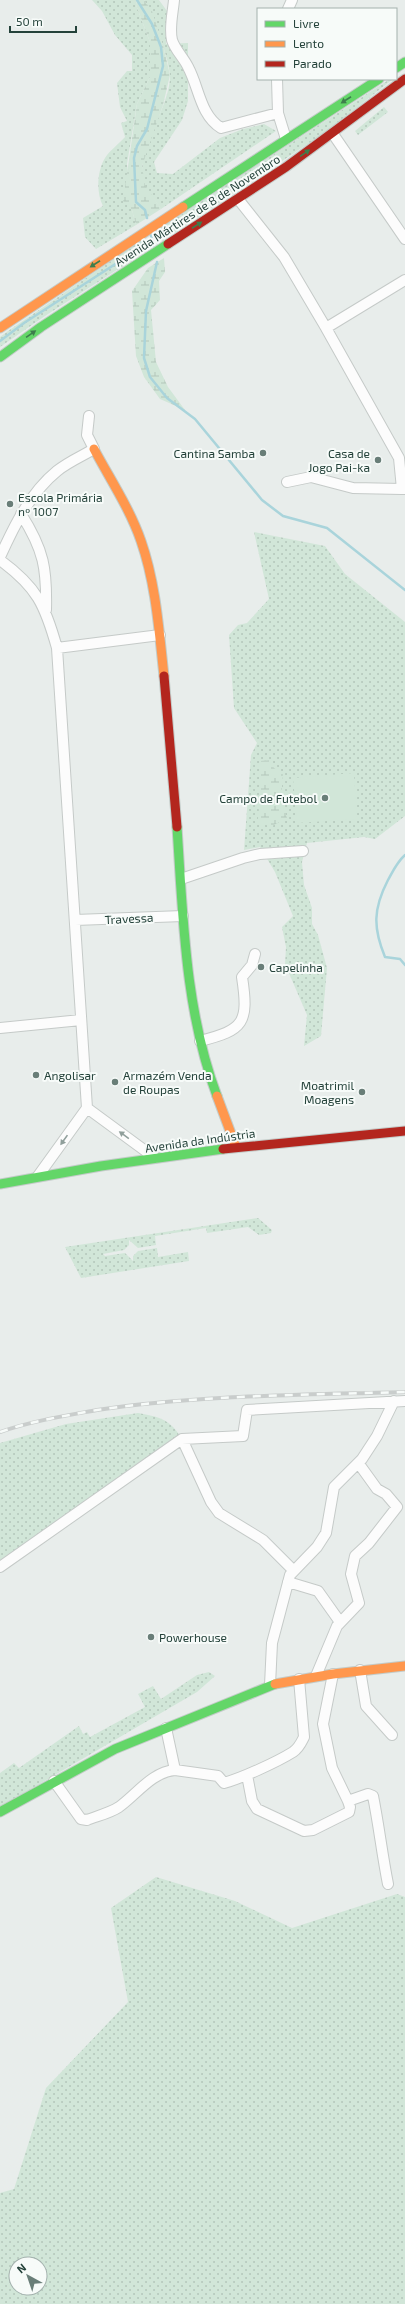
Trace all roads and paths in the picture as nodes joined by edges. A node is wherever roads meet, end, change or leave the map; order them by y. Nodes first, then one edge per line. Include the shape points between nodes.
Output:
1 (174, 0) edge
2 (405, 79) edge
3 (277, 80) edge
4 (377, 80) edge
5 (278, 113) junction
6 (333, 134) junction
7 (286, 139) junction
8 (238, 199) junction
9 (405, 239) edge
10 (405, 280) edge
11 (1, 328) edge
12 (326, 328) junction
13 (0, 357) edge
14 (89, 416) dead end
15 (94, 449) junction
16 (287, 482) dead end
17 (404, 489) edge
18 (21, 514) junction
19 (0, 558) edge
20 (46, 611) junction
21 (160, 635) junction
22 (57, 648) junction
23 (303, 852) dead end
24 (181, 879) junction
25 (183, 916) junction
26 (75, 920) junction
27 (255, 954) dead end
28 (81, 1020) junction
29 (0, 1028) edge
30 (200, 1041) junction
31 (87, 1108) junction
32 (405, 1131) edge
33 (236, 1147) junction
34 (155, 1158) junction
35 (38, 1176) junction
36 (0, 1184) edge
37 (394, 1401) junction
38 (405, 1401) edge
39 (182, 1438) junction
40 (359, 1464) junction
41 (405, 1499) edge
42 (397, 1507) junction
43 (0, 1567) edge
44 (293, 1570) junction
45 (288, 1582) junction
46 (340, 1622) junction
47 (404, 1664) edge
48 (360, 1670) junction
49 (333, 1674) junction
50 (316, 1676) junction
51 (299, 1679) junction
52 (270, 1685) junction
53 (166, 1728) junction
54 (392, 1735) dead end
55 (176, 1770) junction
56 (247, 1775) junction
57 (54, 1781) junction
58 (348, 1801) junction
59 (0, 1812) edge
60 (388, 1884) dead end

1 - 5 street via 171,32 173,41 189,68 213,123 221,128
2 - 6 street, Avenida Mártires de 8 de Novembro
3 - 5 street
4 -> 7 street, Avenida Mártires de 8 de Novembro
5 - 7 street
8 -> 6 street, Avenida Mártires de 8 de Novembro
6 - 9 street
7 -> 11 street, Avenida Mártires de 8 de Novembro
8 - 12 street via 284,257
13 -> 8 street, Avenida Mártires de 8 de Novembro via 41,327
10 - 12 street
12 - 17 street via 399,458
14 - 15 street via 87,435
15 - 18 street via 57,471
15 - 21 street via 128,512 140,542 152,583
16 - 17 street via 312,477 353,488
18 - 19 street
18 - 20 street via 44,558 47,583
19 - 20 street via 20,574
20 - 22 street
21 - 22 street
21 - 24 street via 170,715
22 - 26 street
23 - 24 street via 260,854
24 - 25 street
25 - 26 street, Travessa
25 - 30 street
26 - 28 street
27 - 30 street via 252,965 242,977 245,999 240,1022 232,1032
28 - 29 street
28 - 31 street
30 - 33 street via 210,1078
34 -> 31 street
31 -> 35 street
32 - 33 street, Avenida da Indústria
33 - 34 street, Avenida da Indústria
34 - 35 street, Avenida da Indústria
35 - 36 street, Avenida da Indústria
37 - 38 street
37 - 39 street via 247,1410 243,1436
37 - 40 street via 377,1436
39 - 43 street
39 - 44 street via 211,1502 219,1513 263,1540
40 - 42 street via 377,1489 386,1494
40 - 44 street via 334,1487 326,1533 317,1547
41 - 42 street
42 - 46 street via 369,1543 355,1556 351,1574 360,1603
44 - 45 street
45 - 46 street via 318,1591
45 - 52 street via 272,1643
46 - 50 street
47 - 48 street
48 - 49 street
48 - 54 street via 366,1706
49 - 50 street
49 - 58 street via 323,1724 332,1768
50 - 51 street
51 - 52 street
51 - 56 street via 304,1737 300,1745 294,1752
52 - 53 street
53 - 55 street
53 - 57 street via 115,1749
55 - 56 street via 218,1776 224,1783
55 - 57 street via 166,1771 154,1778 118,1808 87,1820 75,1812
56 - 58 street via 252,1801 257,1809 304,1831 313,1830 349,1812
57 - 59 street
58 - 60 street via 368,1794 373,1796

